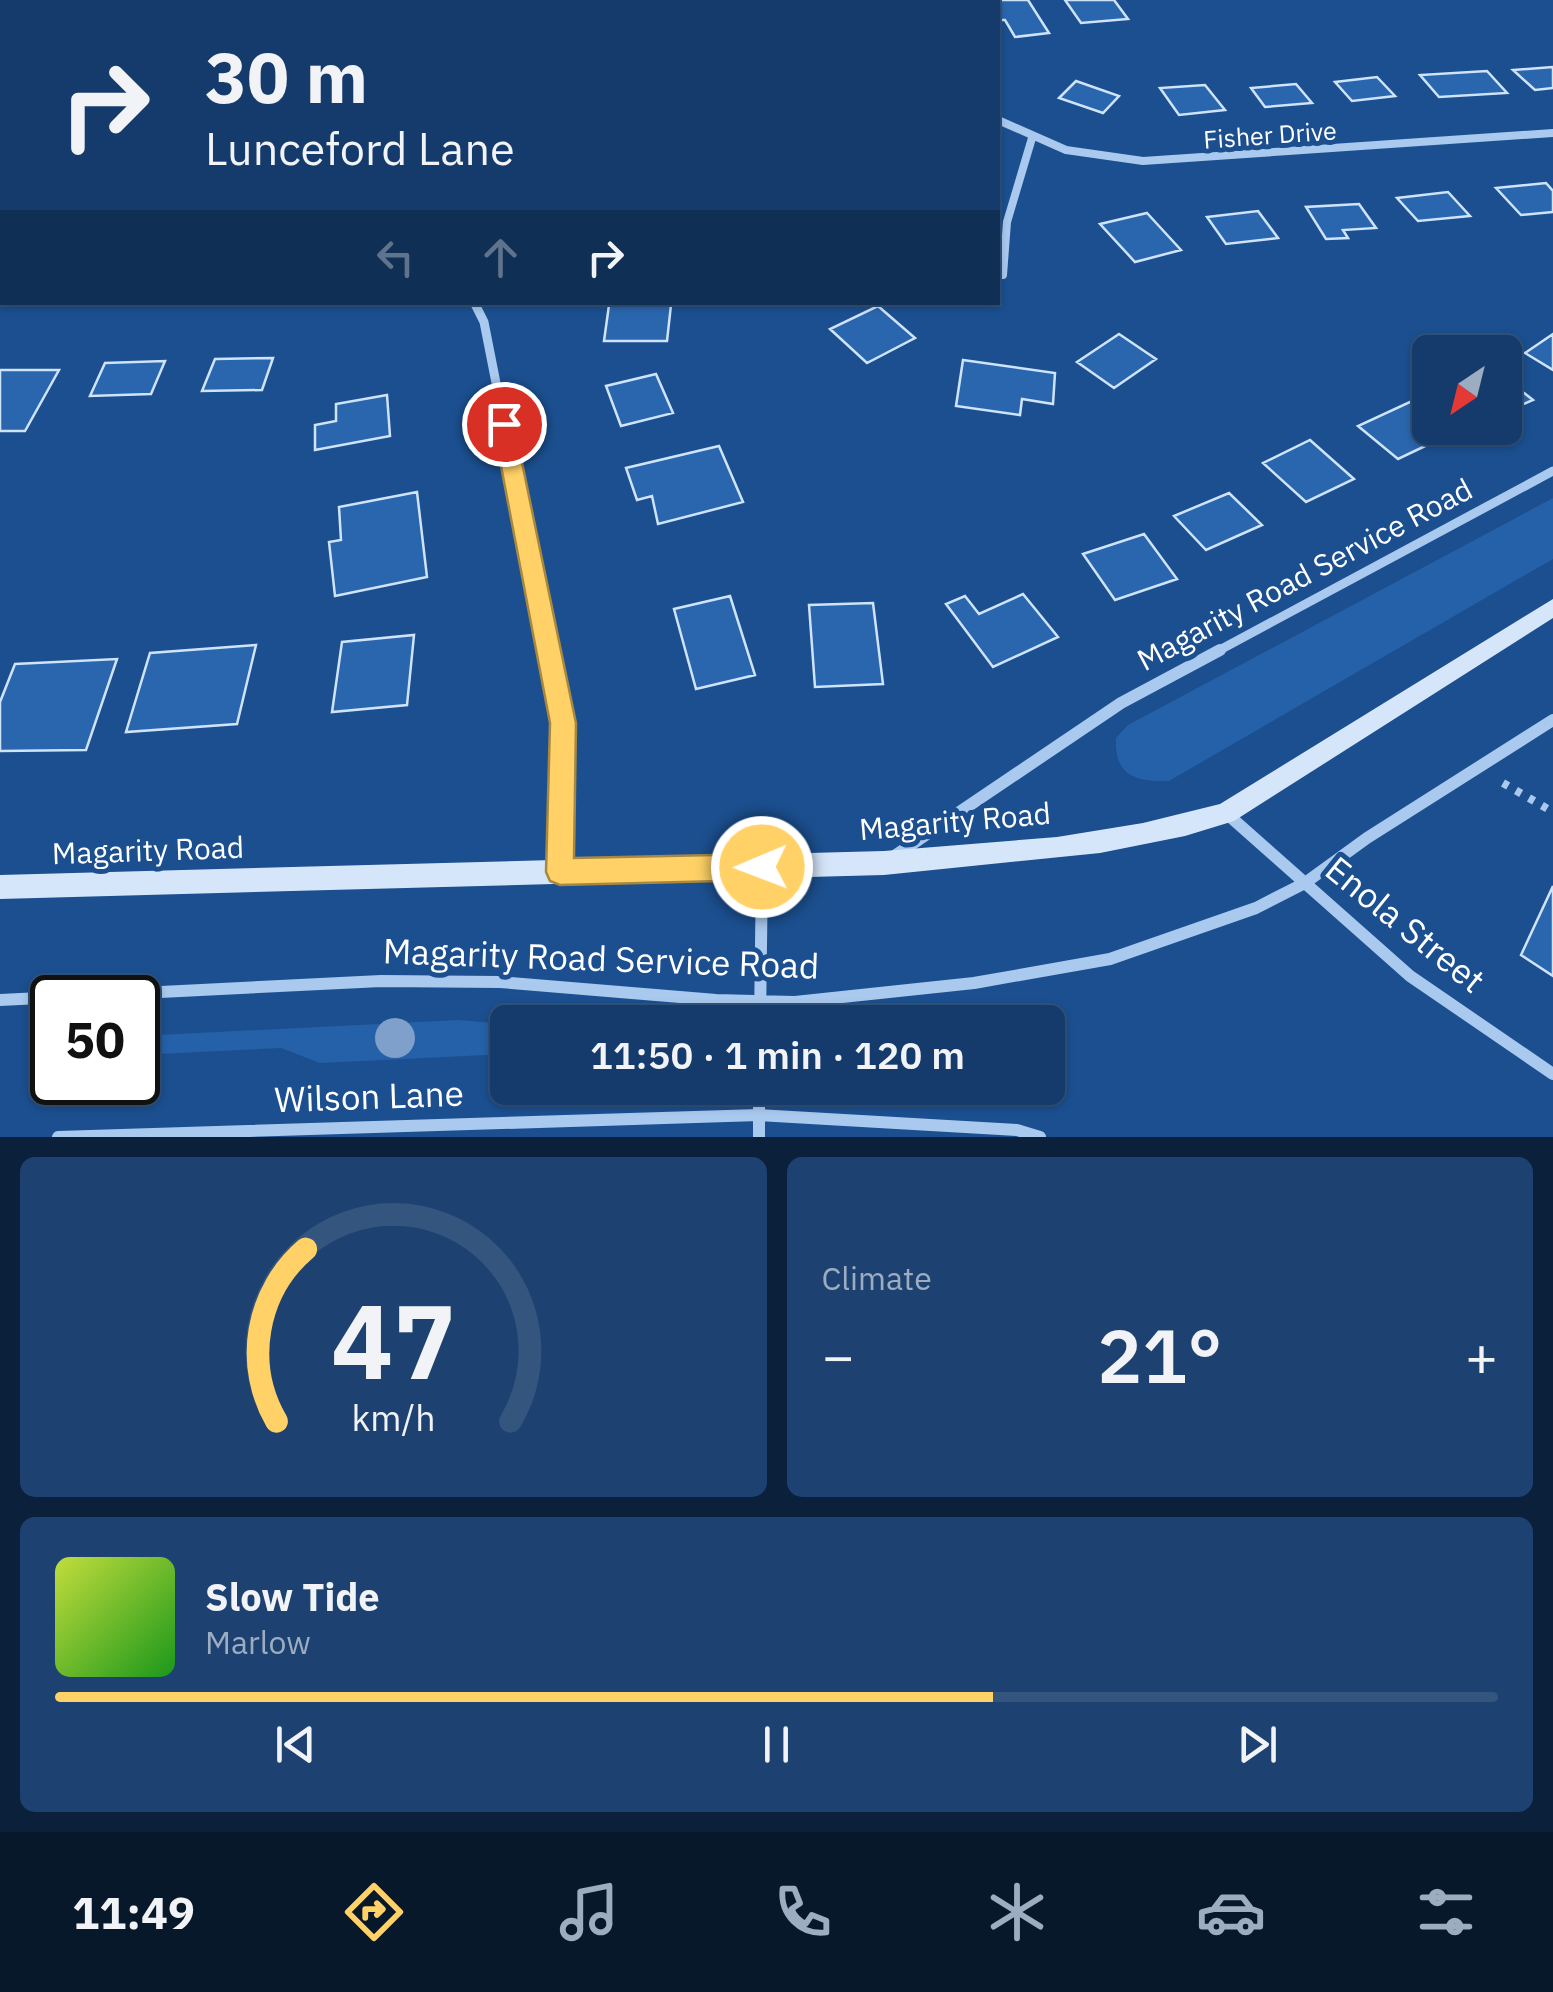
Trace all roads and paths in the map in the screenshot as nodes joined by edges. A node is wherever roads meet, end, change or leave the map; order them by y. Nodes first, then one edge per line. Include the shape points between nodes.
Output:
1 (1000, 121) edge
2 (1553, 132) edge
3 (1032, 138) junction
4 (1003, 275) dead end
5 (476, 305) edge
6 (1553, 471) edge
7 (1553, 606) edge
8 (1553, 720) edge
9 (1475, 769) junction
10 (1553, 812) edge
11 (1226, 813) junction
12 (884, 863) junction
13 (762, 867) junction
14 (560, 872) junction
15 (1305, 883) junction
16 (0, 887) edge
17 (0, 1000) edge
18 (760, 1000) junction
19 (760, 1005) edge
20 (1553, 1074) edge
21 (758, 1105) edge
22 (758, 1115) junction
23 (58, 1137) edge
24 (759, 1137) edge
25 (1040, 1137) edge

1 - 3 street, Fisher Drive
2 - 3 street, Fisher Drive via 1159,161 1100,157
3 - 4 street via 1007,222
5 - 14 street via 563,723
6 - 12 street, Magarity Road Service Road via 1121,703
7 - 11 main road, Magarity Road
8 - 9 street, Magarity Road Service Road
9 - 10 path
9 - 15 street, Magarity Road Service Road
11 - 12 main road, Magarity Road via 1166,832 1001,856
11 - 15 street, Enola Street
12 - 13 main road, Magarity Road
13 - 14 main road, Magarity Road
13 - 18 street
14 - 16 main road, Magarity Road
15 - 18 street, Magarity Road Service Road via 1256,908 1110,960 974,983
15 - 20 street, Enola Street via 1410,976
17 - 18 street, Magarity Road Service Road via 381,981
18 - 19 street
21 - 22 street
22 - 23 street, Wilson Lane
22 - 24 street
22 - 25 street, Wilson Lane via 1018,1130

